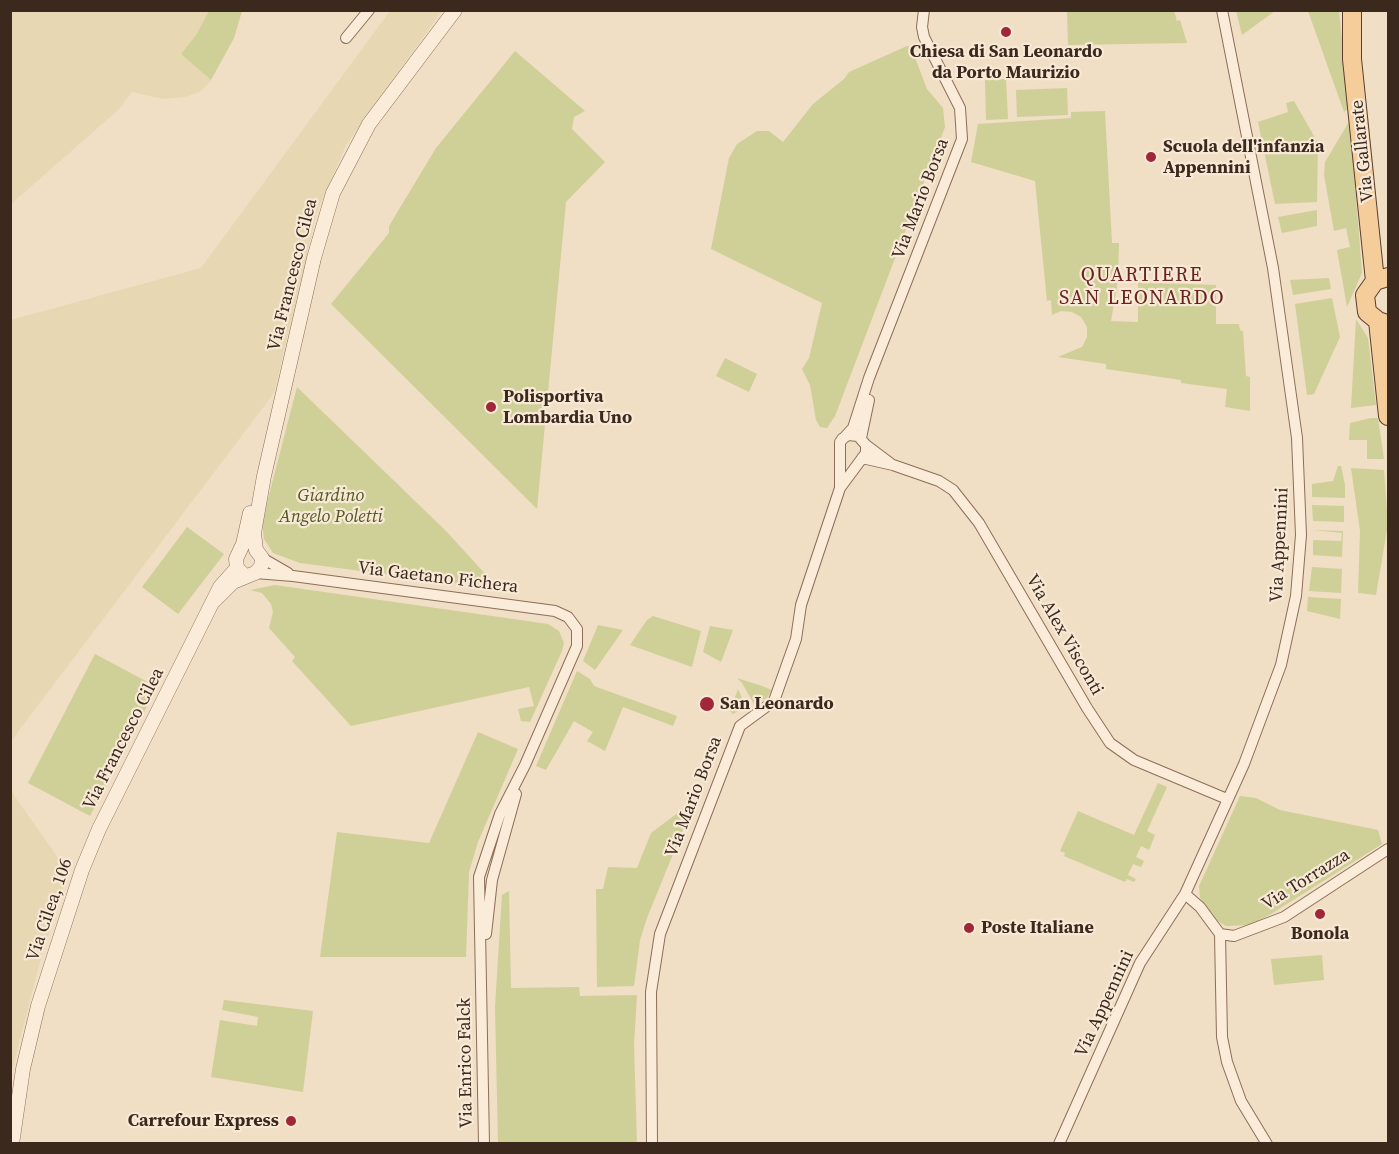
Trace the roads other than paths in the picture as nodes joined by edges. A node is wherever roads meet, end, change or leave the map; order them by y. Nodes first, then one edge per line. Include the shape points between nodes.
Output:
1 (369, 10) edge
2 (456, 10) edge
3 (924, 10) edge
4 (1222, 10) edge
5 (1352, 16) edge
6 (346, 38) dead end
7 (1384, 278) edge
8 (1383, 322) edge
9 (875, 366) junction
10 (1389, 416) edge
11 (842, 439) junction
12 (864, 441) junction
13 (839, 452) junction
14 (860, 460) junction
15 (893, 465) junction
16 (264, 476) junction
17 (840, 488) junction
18 (240, 551) junction
19 (259, 554) junction
20 (246, 572) junction
21 (293, 576) junction
22 (574, 624) joint
23 (1227, 800) junction
24 (99, 829) joint
25 (1389, 849) edge
26 (1185, 894) junction
27 (1220, 934) junction
28 (12, 1143) edge
29 (484, 1143) edge
30 (652, 1143) edge
31 (1059, 1143) edge
32 (1268, 1143) edge

1 - 6 street
2 - 16 street, Via Francesco Cilea via 369,124 333,193 314,258
3 - 9 street, Via Mario Borsa via 924,37 960,108 963,134
4 - 23 street, Via Appennini via 1280,309 1297,438 1300,499 1298,580 1287,644 1263,719
5 - 7 main road, Via Gallarate via 1365,69
7 - 8 main road via 1369,287 1365,305 1372,317
8 - 10 main road
9 - 11 street, Via Mario Borsa via 853,428
9 - 12 street, Via Mario Borsa
11 - 12 street via 853,434
11 - 13 street, Via Mario Borsa
12 - 14 street, Via Mario Borsa
12 - 15 street, Via Alex Visconti
13 - 14 street via 846,461
13 - 17 street, Via Mario Borsa
14 - 15 street, Via Alex Visconti
14 - 17 street, Via Mario Borsa
15 - 23 street, Via Alex Visconti via 939,481 961,497 1110,743 1134,760
16 - 18 street, Via Francesco Cilea
16 - 19 street, Via Francesco Cilea via 256,522
17 - 30 street, Via Mario Borsa via 774,701 740,726 660,934 651,992
18 - 19 street via 247,548
18 - 20 street, Via Francesco Cilea via 236,559
19 - 20 street, Via Francesco Cilea via 261,567
19 - 21 street, Via Gaetano Fichera
20 - 21 street, Via Gaetano Fichera
20 - 24 street, Via Francesco Cilea via 227,577
21 - 22 street, Via Gaetano Fichera via 555,611 565,614
22 - 29 street, Via Enrico Falck via 579,636 577,646 525,765 492,880 482,981
23 - 26 street, Via Appennini
24 - 28 street, Via Cilea, 106 via 60,933 23,1069
25 - 27 street, Via Torrazza via 1284,917 1234,936
26 - 27 street
26 - 31 street, Via Appennini via 1140,963
27 - 32 street via 1222,1037 1234,1085 1244,1108

